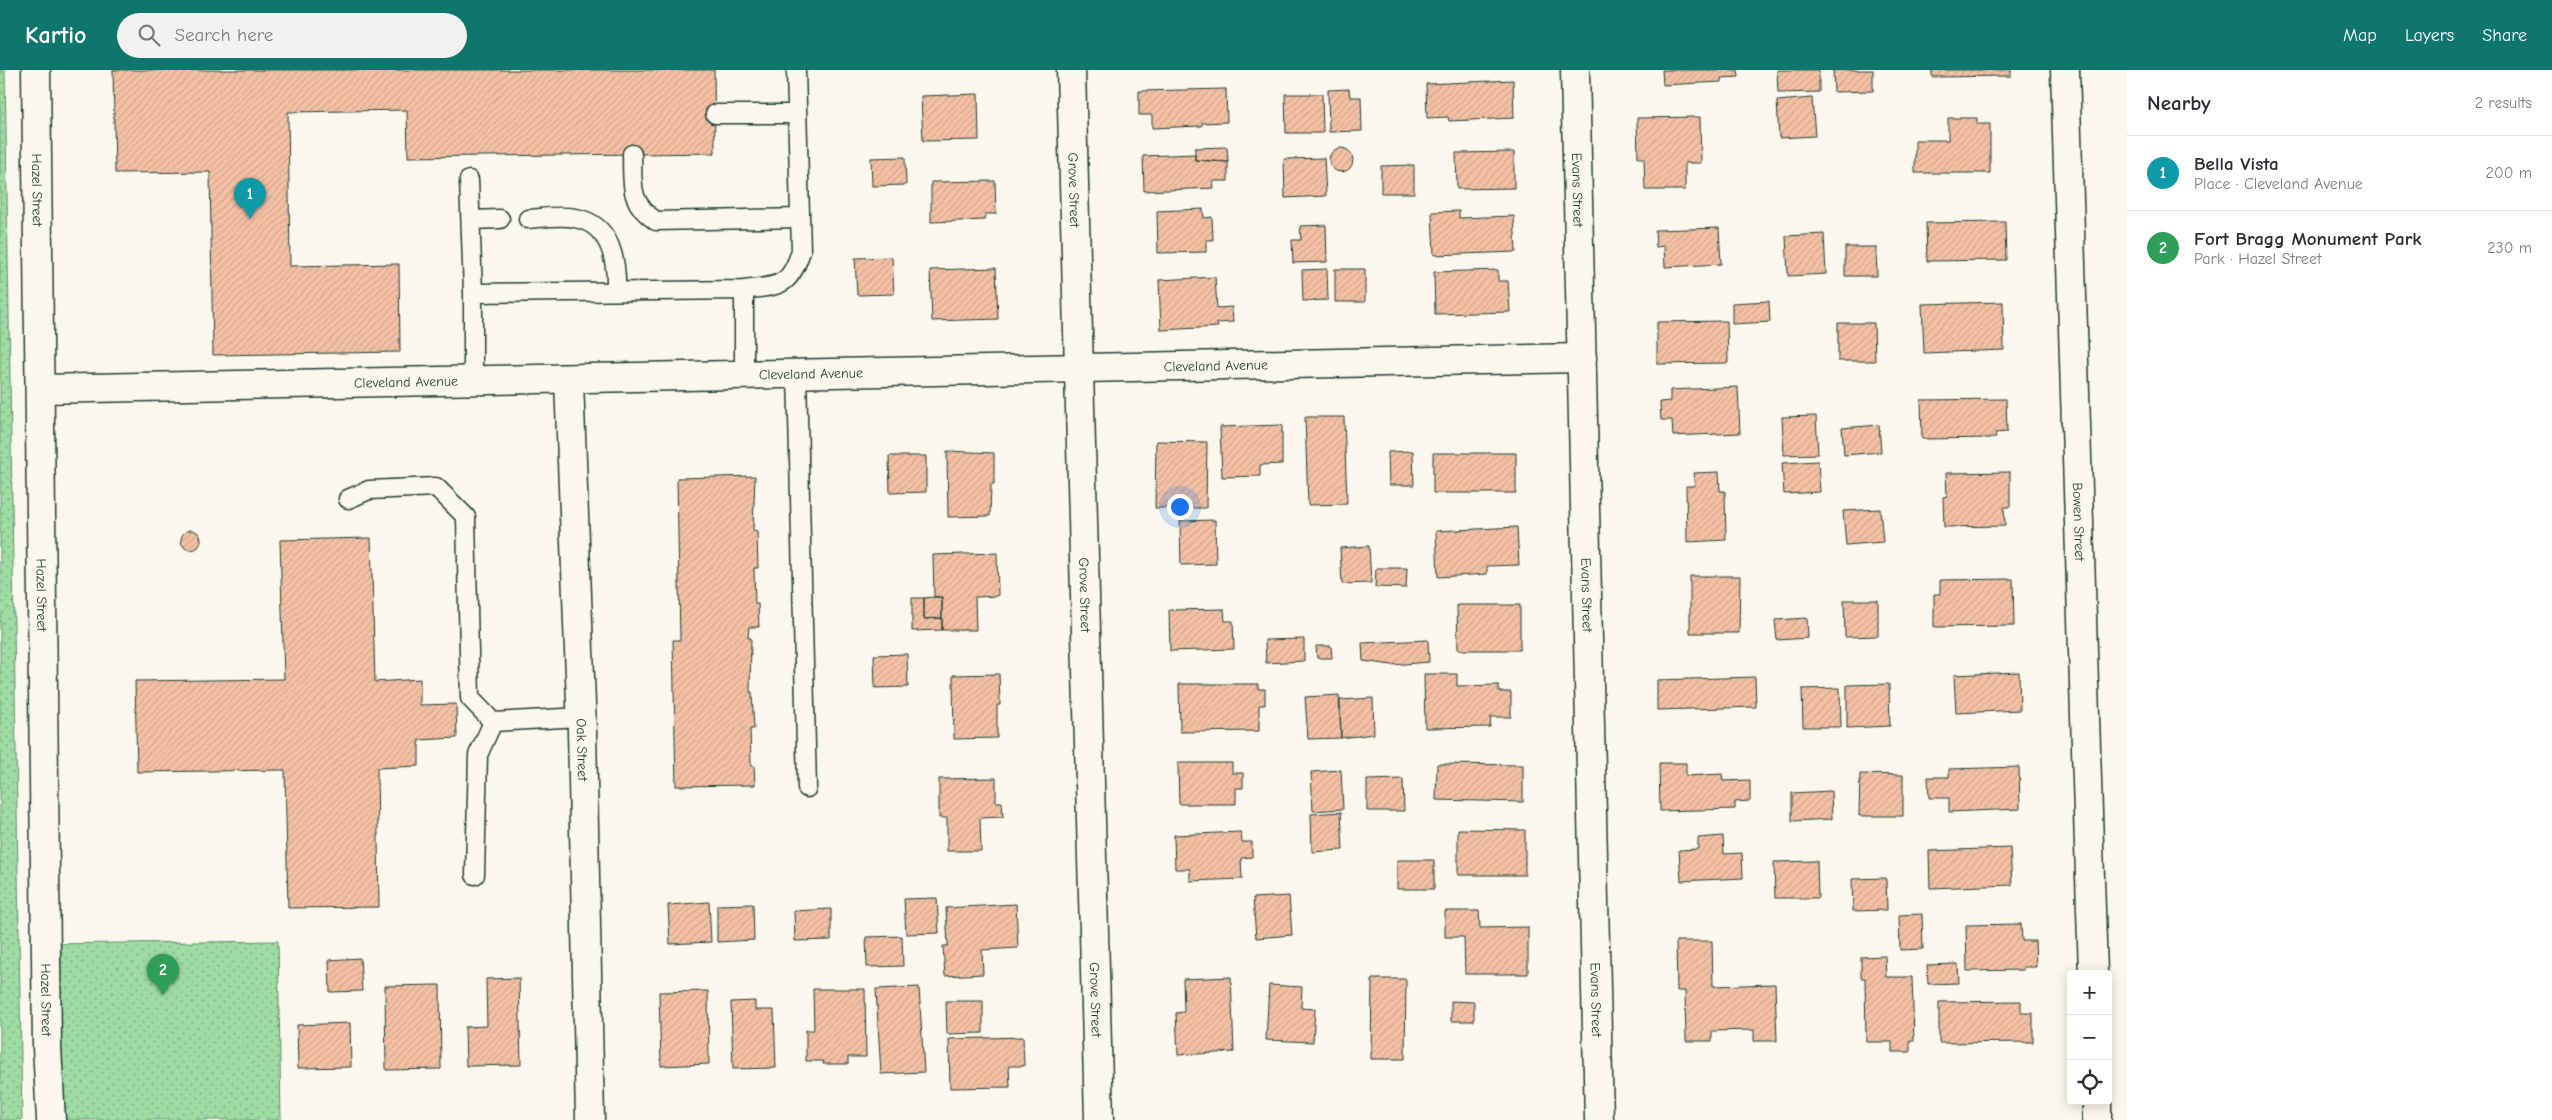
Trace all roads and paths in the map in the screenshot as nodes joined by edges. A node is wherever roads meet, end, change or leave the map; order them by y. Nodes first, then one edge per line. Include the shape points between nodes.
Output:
1 (36, 70) edge
2 (796, 70) edge
3 (1071, 70) edge
4 (1575, 70) edge
5 (2066, 70) edge
6 (715, 114) dead end
7 (797, 114) junction
8 (632, 154) dead end
9 (470, 180) dead end
10 (528, 218) dead end
11 (800, 218) junction
12 (500, 219) dead end
13 (470, 220) junction
14 (744, 290) junction
15 (616, 291) junction
16 (473, 293) junction
17 (1582, 358) junction
18 (1078, 368) junction
19 (797, 374) junction
20 (744, 376) junction
21 (473, 380) junction
22 (569, 380) junction
23 (41, 389) junction
24 (348, 499) dead end
25 (581, 717) junction
26 (493, 722) junction
27 (807, 788) dead end
28 (475, 875) dead end
29 (2093, 970) edge
30 (2096, 1105) edge
31 (51, 1120) edge
32 (590, 1120) edge
33 (1099, 1120) edge
34 (1599, 1120) edge
35 (2097, 1120) edge

1 - 23 street, Hazel Street
2 - 7 lane
3 - 18 street, Grove Street
4 - 17 street, Evans Street
5 - 29 street, Bowen Street
6 - 7 lane
7 - 11 lane
8 - 11 lane via 633,196 645,213 656,221
9 - 13 lane
10 - 15 lane via 574,218 603,233 617,268
11 - 14 lane via 801,251 794,273 778,286
12 - 13 lane
13 - 16 lane
14 - 15 lane
14 - 20 lane
15 - 16 lane
16 - 21 lane
17 - 18 street, Cleveland Avenue
17 - 34 street, Evans Street
18 - 19 street, Cleveland Avenue
18 - 33 street, Grove Street
19 - 20 street, Cleveland Avenue
19 - 27 lane
20 - 22 street, Cleveland Avenue
21 - 22 street, Cleveland Avenue
21 - 23 street, Cleveland Avenue
22 - 25 street, Oak Street
23 - 31 street, Hazel Street via 47,1047
24 - 26 lane via 368,490 436,487 466,517 470,698
25 - 26 lane
25 - 32 street, Oak Street
26 - 28 lane via 478,755
30 - 35 street

